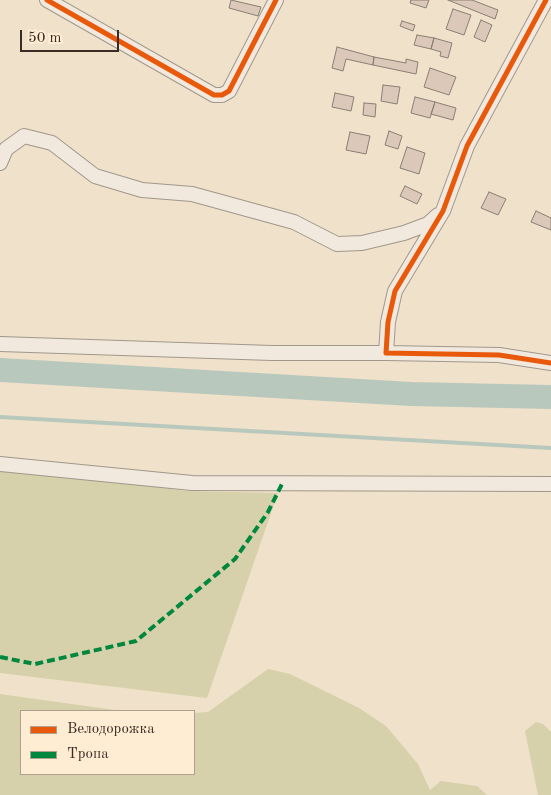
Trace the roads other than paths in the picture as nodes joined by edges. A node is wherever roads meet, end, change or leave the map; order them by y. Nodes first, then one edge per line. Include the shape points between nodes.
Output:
1 (47, 0) edge
2 (276, 0) edge
3 (546, 0) edge
4 (0, 162) edge
5 (443, 211) junction
6 (0, 344) edge
7 (386, 353) junction
8 (551, 363) edge
9 (0, 464) edge
10 (551, 484) edge

1 - 2 street via 214,96 222,96 229,91
3 - 5 street via 467,146
4 - 5 street via 6,149 24,136 52,143 95,176 142,190 192,194 294,222 337,244 362,243 404,232 428,224
5 - 7 street via 395,291
6 - 7 street via 272,353
7 - 8 street via 499,355
9 - 10 street via 192,484

